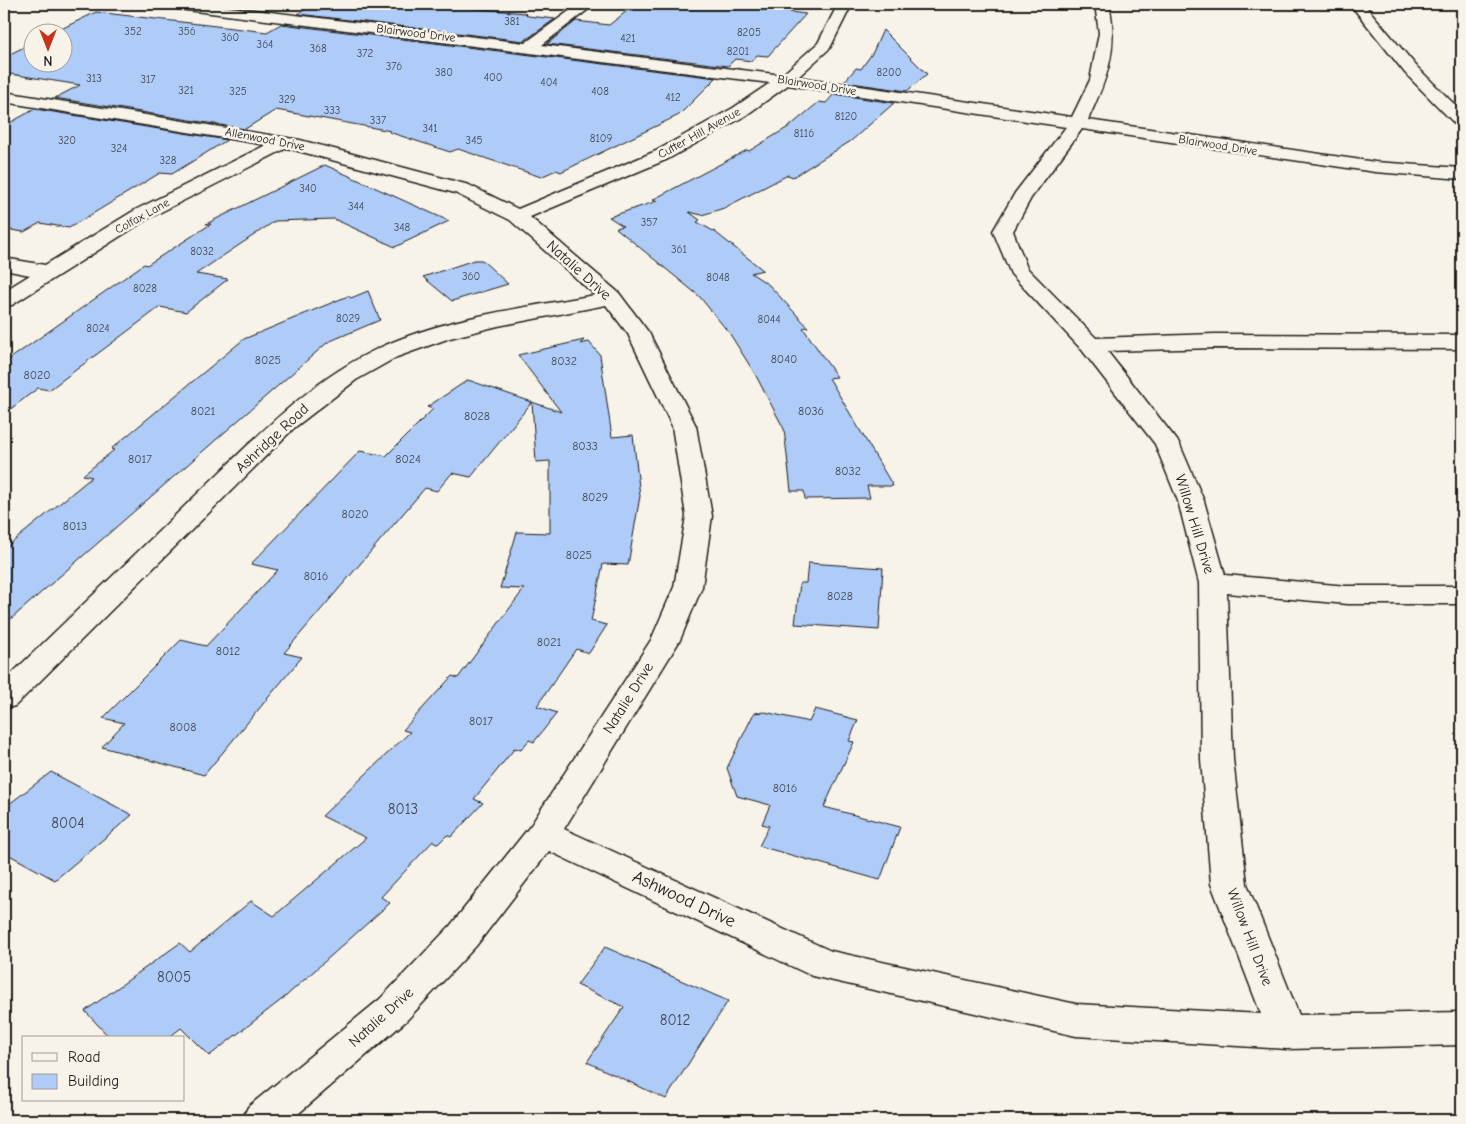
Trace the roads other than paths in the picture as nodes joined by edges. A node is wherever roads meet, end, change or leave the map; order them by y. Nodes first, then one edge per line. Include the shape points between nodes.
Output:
1 (171, 4) edge
2 (588, 4) edge
3 (846, 4) edge
4 (1102, 4) edge
5 (1357, 4) edge
6 (530, 47) junction
7 (785, 80) junction
8 (4, 97) edge
9 (1462, 121) edge
10 (1078, 122) junction
11 (285, 142) junction
12 (1462, 174) edge
13 (517, 216) junction
14 (4, 264) edge
15 (48, 272) junction
16 (611, 298) junction
17 (4, 300) edge
18 (1462, 342) edge
19 (1090, 344) junction
20 (1213, 583) junction
21 (1462, 595) edge
22 (4, 699) edge
23 (543, 834) junction
24 (1462, 1029) edge
25 (1287, 1032) junction
26 (262, 1120) edge

1 - 6 street, Blairwood Drive
2 - 6 street
3 - 7 street, Cutter Hill Avenue via 826,45
4 - 10 street, Willow Hill Drive via 1107,34 1098,80
5 - 9 street via 1411,70
6 - 7 street, Blairwood Drive
7 - 10 street, Blairwood Drive
7 - 13 street, Cutter Hill Avenue via 739,112 662,155
8 - 11 street, Allenwood Drive
10 - 12 street, Blairwood Drive via 1375,168
10 - 19 street, Willow Hill Drive via 1022,197 1003,231 1018,270
11 - 13 street, Allenwood Drive via 462,189
11 - 15 street, Colfax Lane via 142,214
13 - 16 street, Natalie Drive
14 - 15 street
15 - 17 street, Colfax Lane
16 - 22 street, Ashridge Road via 481,324 430,338 388,353 327,389 285,423
16 - 23 street, Natalie Drive via 638,333 684,426 698,516 688,587 665,640
18 - 19 street
19 - 20 street, Willow Hill Drive via 1167,443 1190,501
20 - 21 street via 1347,595
20 - 25 street, Willow Hill Drive via 1217,759 1229,884
23 - 25 street, Ashwood Drive via 825,965 1076,1020
23 - 26 street, Natalie Drive via 463,936 392,1010
24 - 25 street, Ashwood Drive

